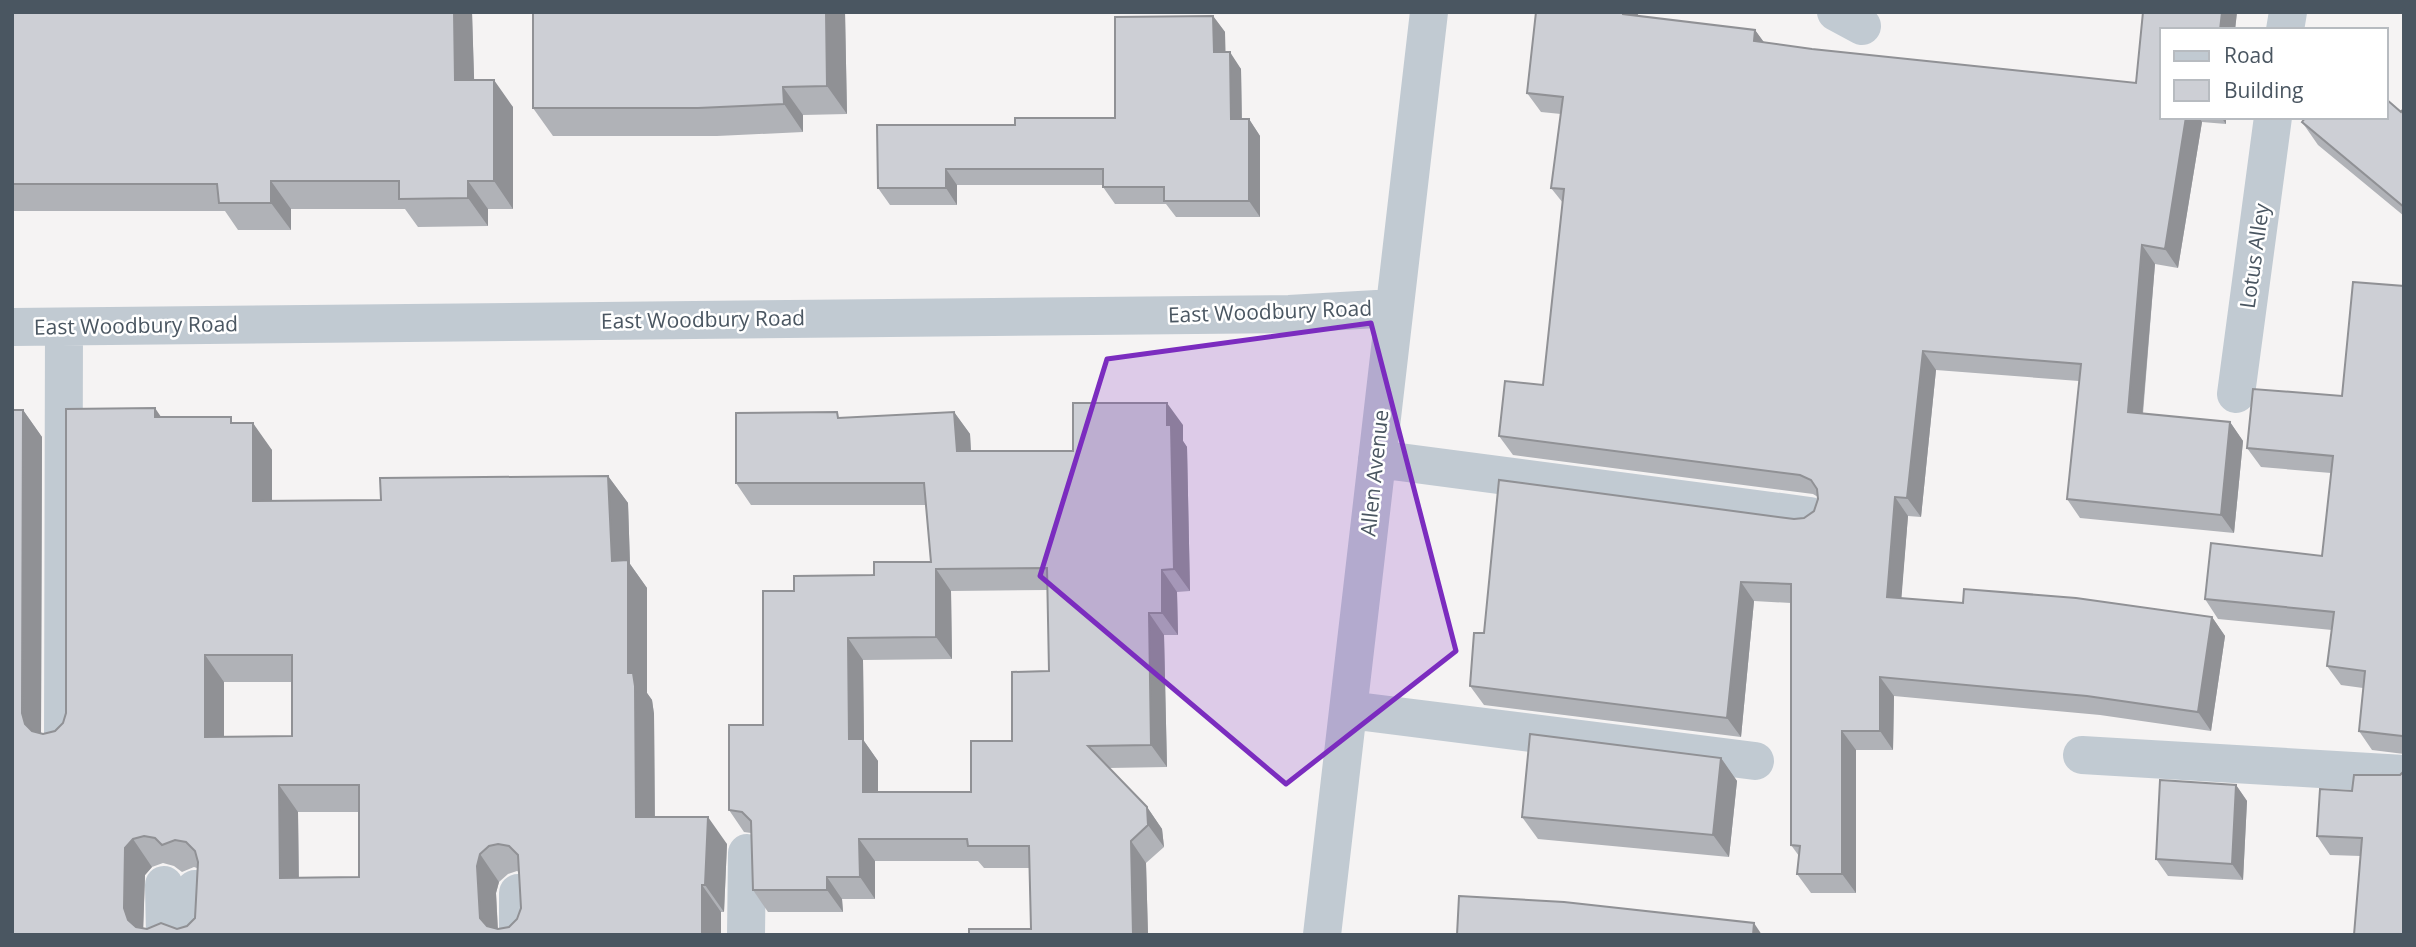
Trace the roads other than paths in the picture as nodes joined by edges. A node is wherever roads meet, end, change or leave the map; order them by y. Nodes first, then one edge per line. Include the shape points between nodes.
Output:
1 (1429, 12) edge
2 (2273, 119) edge
3 (1394, 308) junction
4 (12, 327) edge
5 (64, 327) junction
6 (2236, 394) dead end
7 (1377, 459) junction
8 (1810, 516) edge
9 (1349, 710) junction
10 (63, 740) edge
11 (2081, 755) dead end
12 (1755, 761) dead end
13 (2404, 774) edge
14 (747, 853) dead end
15 (518, 893) edge
16 (166, 935) edge
17 (195, 935) edge
18 (518, 935) edge
19 (746, 935) edge
20 (1322, 935) edge

1 - 3 street, Allen Avenue
2 - 6 street, Lotus Alley
3 - 5 street, East Woodbury Road via 1289,314
3 - 7 street, Allen Avenue
4 - 5 street, East Woodbury Road
5 - 10 street
7 - 8 street
7 - 9 street, Allen Avenue
9 - 12 street
9 - 20 street, Allen Avenue
11 - 13 street
14 - 19 street
15 - 18 street
16 - 17 street via 180,887

